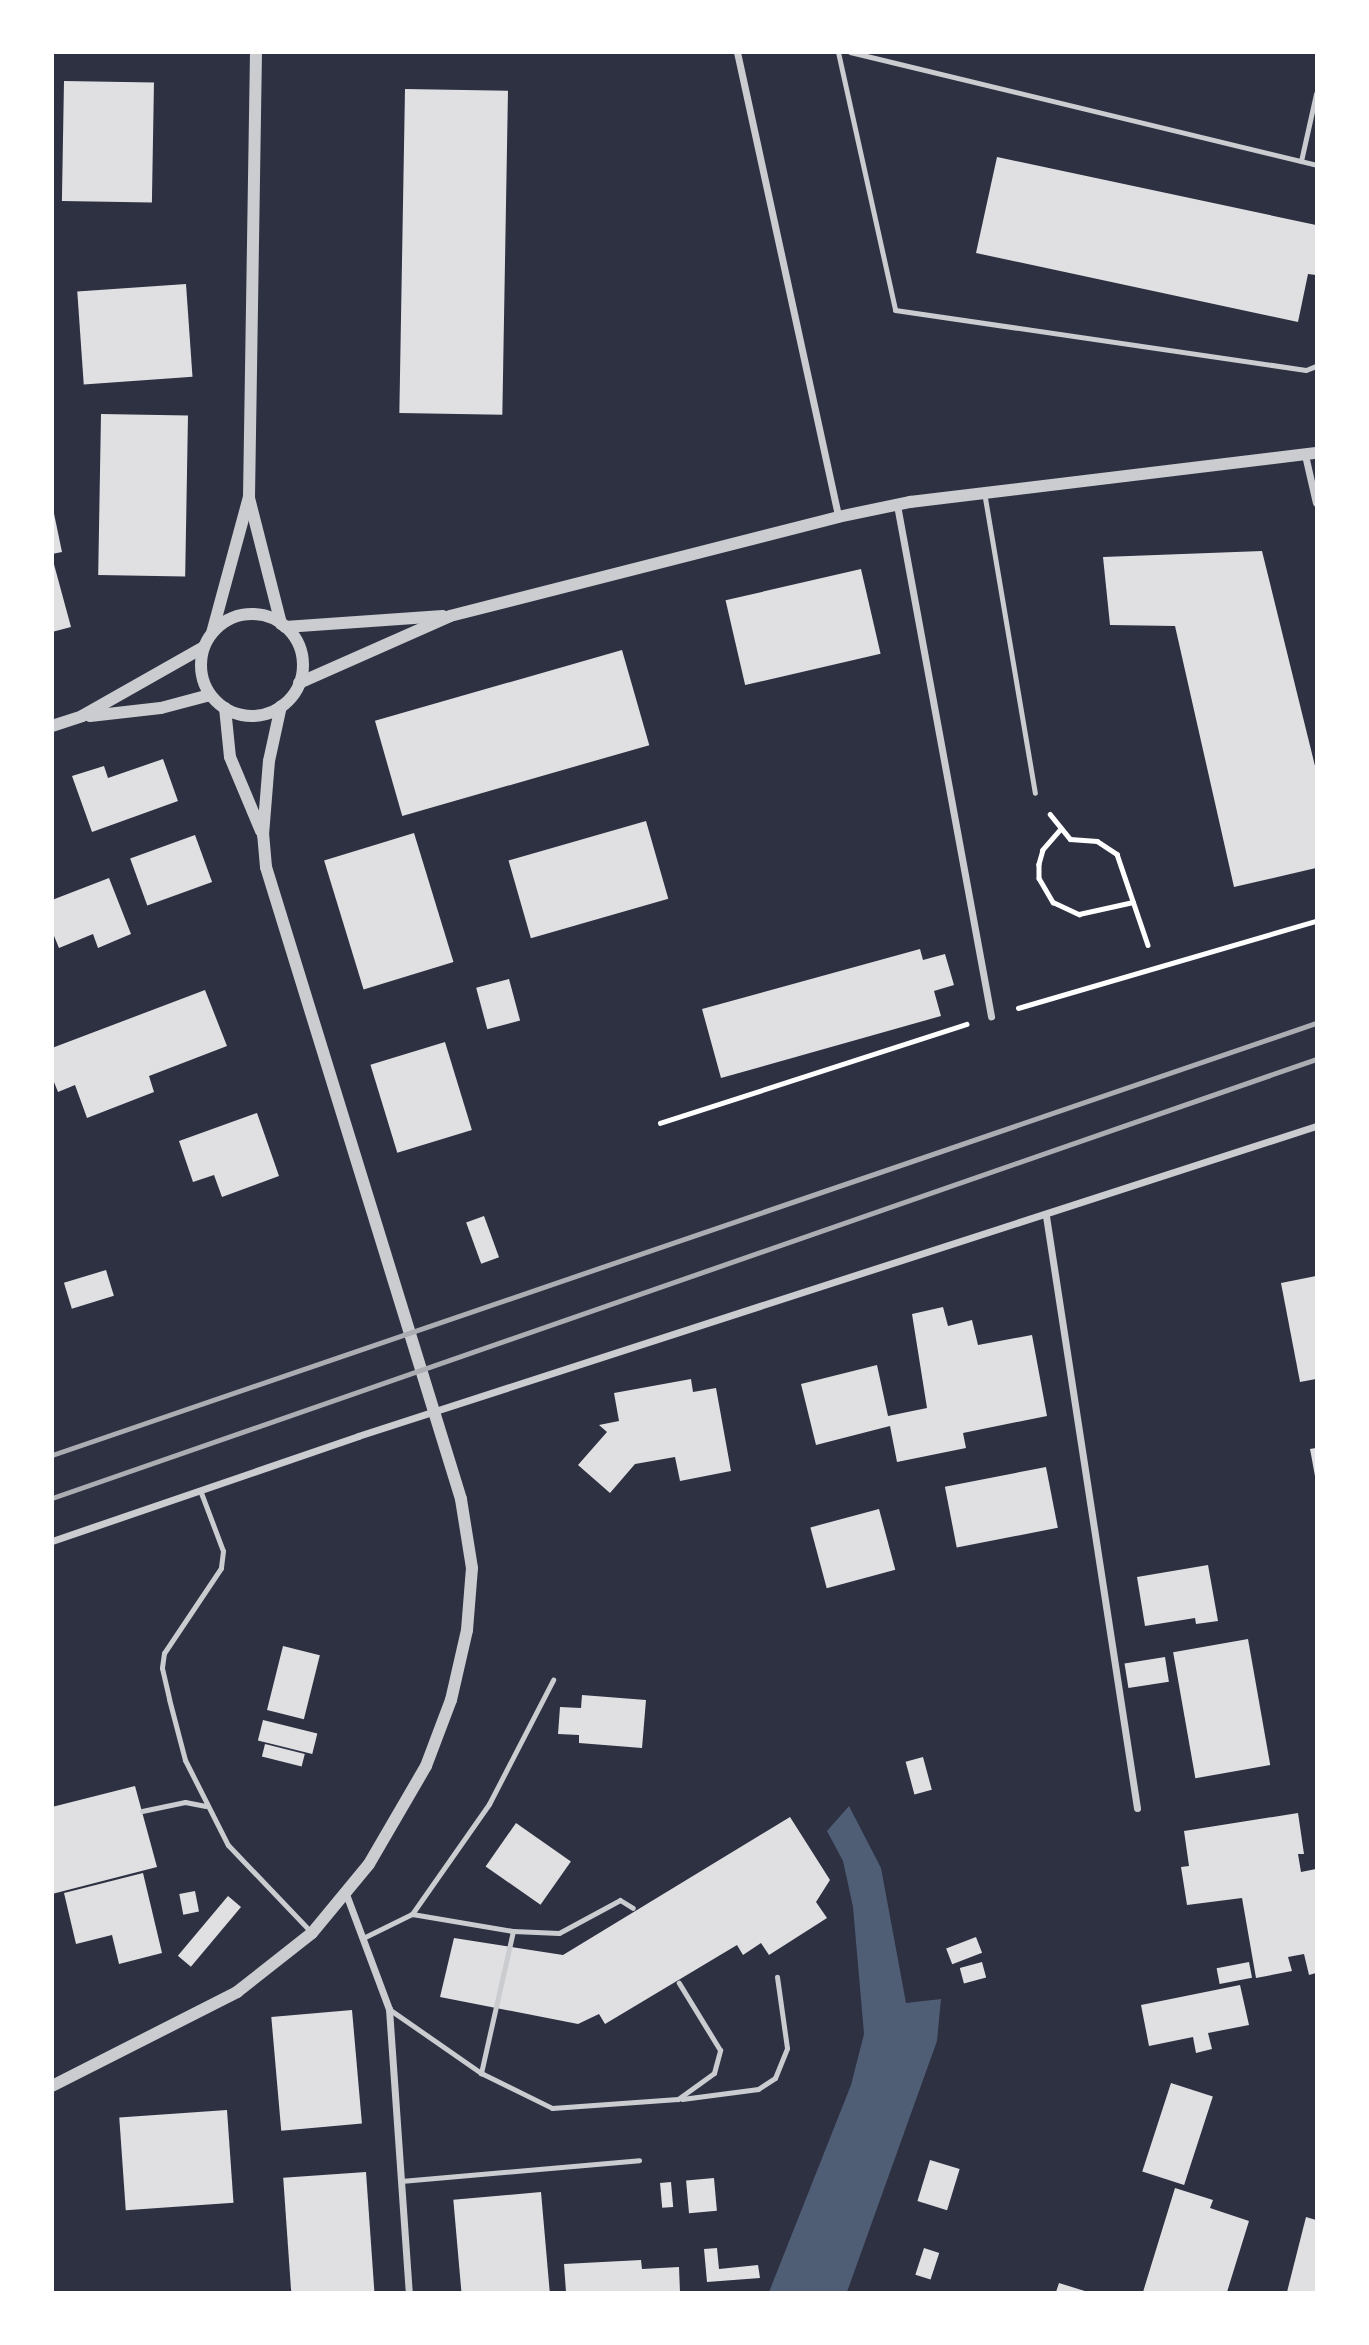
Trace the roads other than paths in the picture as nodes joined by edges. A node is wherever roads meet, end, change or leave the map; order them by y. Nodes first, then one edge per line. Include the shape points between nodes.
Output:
1 (256, 52) edge
2 (737, 52) edge
3 (838, 52) edge
4 (850, 52) edge
5 (1317, 94) edge
6 (1301, 161) junction
7 (1317, 165) edge
8 (1317, 366) edge
9 (1311, 454) edge
10 (984, 492) junction
11 (249, 497) junction
12 (1317, 503) edge
13 (897, 505) junction
14 (838, 517) junction
15 (450, 616) junction
16 (283, 625) junction
17 (212, 633) junction
18 (204, 647) junction
19 (299, 683) junction
20 (210, 695) junction
21 (281, 706) junction
22 (225, 708) junction
23 (82, 716) junction
24 (52, 726) edge
25 (1035, 793) road end
26 (263, 835) junction
27 (991, 1016) road end
28 (1317, 1126) edge
29 (1046, 1216) junction
30 (201, 1490) junction
31 (52, 1541) edge
32 (553, 1680) dead end
33 (206, 1805) junction
34 (1137, 1808) dead end
35 (142, 1811) dead end
36 (346, 1894) junction
37 (633, 1908) dead end
38 (412, 1914) junction
39 (513, 1931) junction
40 (312, 1933) junction
41 (363, 1938) junction
42 (777, 1977) dead end
43 (679, 1983) dead end
44 (389, 2009) junction
45 (481, 2073) junction
46 (52, 2085) edge
47 (678, 2099) junction
48 (639, 2160) dead end
49 (401, 2181) junction
50 (409, 2292) edge

1 - 11 street
2 - 14 street
3 - 8 lane via 895,310 1306,370
4 - 6 lane
5 - 6 lane
6 - 7 lane
9 - 10 street
9 - 12 street
10 - 13 street
10 - 25 lane
11 - 16 street
11 - 17 street
13 - 14 street
13 - 27 street
14 - 15 street
15 - 16 street
15 - 19 street
16 - 17 street via 264,615 244,614
16 - 19 street via 301,653
17 - 18 street
18 - 20 street via 201,672
18 - 23 street
19 - 21 street
20 - 22 street
20 - 23 street via 161,708
21 - 22 street via 253,715
21 - 26 street via 269,761
22 - 26 street via 230,757
23 - 24 street
26 - 36 street via 269,876 461,1499 472,1568 471,1601 452,1700 426,1766 390,1832
28 - 29 street
29 - 30 street
29 - 34 street
30 - 31 street
30 - 33 lane via 223,1551 221,1568 164,1653 162,1668 185,1760
32 - 38 lane via 489,1804
33 - 35 lane via 185,1802
33 - 40 lane via 228,1845
36 - 40 street
36 - 41 street
37 - 39 lane via 620,1899 559,1933
38 - 39 lane
38 - 41 lane
39 - 45 lane
40 - 46 street via 237,1992
41 - 44 street
42 - 47 lane via 787,2048 775,2078 758,2089
43 - 47 lane via 720,2050 715,2073
44 - 45 lane
44 - 49 street
45 - 47 lane via 552,2108
48 - 49 lane
49 - 50 street

